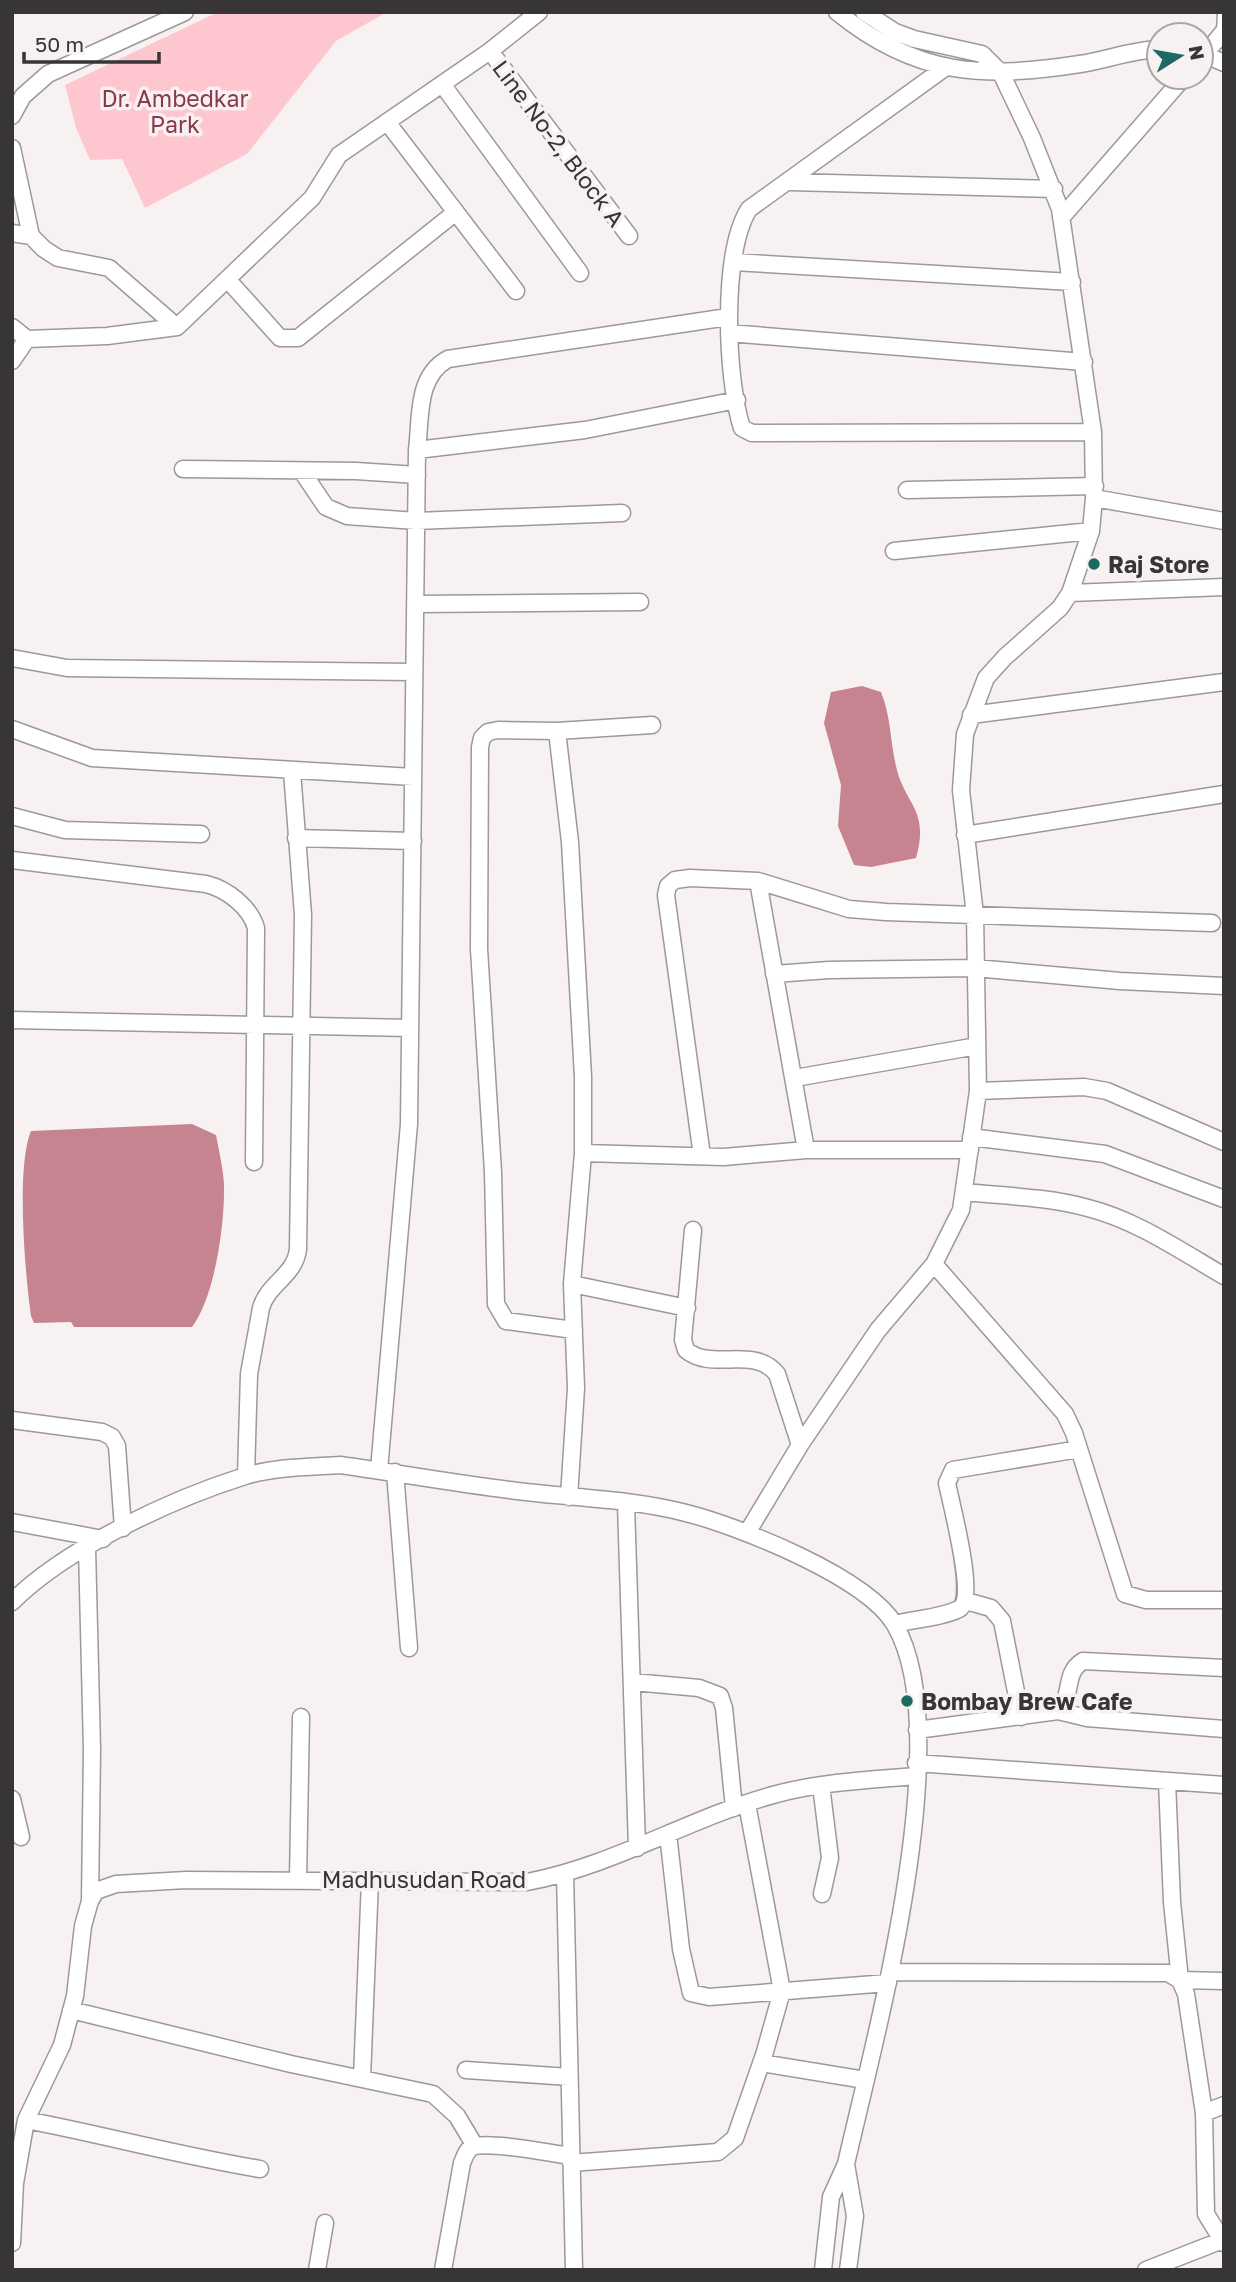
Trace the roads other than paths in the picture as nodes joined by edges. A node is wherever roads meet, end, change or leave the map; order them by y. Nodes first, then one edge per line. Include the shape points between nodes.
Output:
1 (185, 12) edge
2 (539, 12) edge
3 (837, 12) edge
4 (864, 12) edge
5 (1222, 12) edge
6 (1222, 33) edge
7 (490, 51) junction
8 (1145, 52) edge
9 (946, 68) junction
10 (1001, 73) junction
11 (442, 84) junction
12 (1172, 91) edge
13 (12, 116) edge
14 (387, 122) junction
15 (12, 148) edge
16 (790, 183) junction
17 (1054, 190) junction
18 (456, 212) junction
19 (1061, 218) junction
20 (12, 233) edge
21 (31, 236) junction
22 (628, 236) dead end
23 (734, 261) junction
24 (580, 274) dead end
25 (228, 279) junction
26 (1072, 282) junction
27 (516, 291) dead end
28 (728, 317) junction
29 (12, 327) edge
30 (177, 327) junction
31 (729, 333) junction
32 (27, 340) junction
33 (12, 361) edge
34 (1084, 362) junction
35 (737, 400) junction
36 (1093, 432) junction
37 (417, 450) junction
38 (183, 469) dead end
39 (303, 473) junction
40 (417, 475) junction
41 (906, 490) dead end
42 (1094, 492) junction
43 (622, 513) dead end
44 (416, 521) junction
45 (1224, 521) edge
46 (1091, 531) junction
47 (894, 551) dead end
48 (1224, 587) edge
49 (1070, 593) junction
50 (640, 602) dead end
51 (415, 604) junction
52 (12, 658) edge
53 (414, 673) junction
54 (1224, 682) edge
55 (971, 715) junction
56 (652, 725) dead end
57 (12, 729) edge
58 (557, 731) junction
59 (292, 771) junction
60 (414, 777) junction
61 (1224, 794) edge
62 (12, 816) edge
63 (201, 834) dead end
64 (965, 835) junction
65 (296, 838) junction
66 (413, 841) junction
67 (12, 860) edge
68 (758, 881) junction
69 (975, 915) junction
70 (1212, 923) dead end
71 (975, 968) junction
72 (774, 974) junction
73 (1224, 986) edge
74 (12, 1020) edge
75 (256, 1024) junction
76 (302, 1025) junction
77 (410, 1028) junction
78 (976, 1045) junction
79 (795, 1078) junction
80 (978, 1091) junction
81 (1224, 1142) edge
82 (970, 1143) junction
83 (806, 1150) junction
84 (583, 1153) junction
85 (702, 1156) junction
86 (254, 1162) dead end
87 (964, 1192) junction
88 (1224, 1199) edge
89 (693, 1230) dead end
90 (934, 1264) junction
91 (1224, 1276) edge
92 (572, 1284) junction
93 (687, 1308) junction
94 (574, 1330) junction
95 (12, 1420) edge
96 (800, 1444) junction
97 (1079, 1449) junction
98 (387, 1471) junction
99 (247, 1475) junction
100 (569, 1497) junction
101 (626, 1504) junction
102 (12, 1522) edge
103 (123, 1528) junction
104 (747, 1533) junction
105 (103, 1539) junction
106 (87, 1548) junction
107 (14, 1597) edge
108 (1224, 1600) edge
109 (965, 1601) junction
110 (895, 1624) junction
111 (408, 1648) dead end
112 (1224, 1668) edge
113 (633, 1682) junction
114 (1058, 1711) junction
115 (301, 1717) dead end
116 (1021, 1717) junction
117 (1224, 1729) edge
118 (917, 1730) junction
119 (916, 1769) junction
120 (1167, 1781) junction
121 (821, 1785) junction
122 (1224, 1785) edge
123 (12, 1799) edge
124 (741, 1806) junction
125 (668, 1834) junction
126 (21, 1837) dead end
127 (638, 1848) junction
128 (565, 1873) junction
129 (298, 1879) junction
130 (370, 1880) junction
131 (822, 1894) dead end
132 (90, 1901) junction
133 (889, 1978) junction
134 (1180, 1980) junction
135 (1224, 1981) edge
136 (782, 1991) junction
137 (71, 2010) junction
138 (761, 2063) junction
139 (466, 2070) dead end
140 (569, 2077) junction
141 (362, 2078) junction
142 (865, 2080) junction
143 (1224, 2105) edge
144 (1204, 2113) junction
145 (21, 2125) edge
146 (475, 2147) junction
147 (571, 2159) junction
148 (846, 2164) junction
149 (260, 2169) dead end
150 (325, 2223) dead end
151 (1222, 2242) edge
152 (12, 2243) edge
153 (317, 2270) edge
154 (443, 2270) edge
155 (574, 2270) edge
156 (823, 2270) edge
157 (848, 2270) edge
158 (1146, 2270) edge

1 - 13 street via 48,74 23,96
2 - 7 street
3 - 9 street via 883,46
4 - 10 street via 914,39 982,54
5 - 6 lane
7 - 11 street
7 - 22 street, Line No-2, Block A
8 - 10 street
9 - 10 street
9 - 16 street
10 - 17 street
11 - 14 street
11 - 24 street
12 - 19 street
14 - 18 street
14 - 25 street via 339,155 312,198
15 - 21 street
16 - 17 street
16 - 23 street via 749,209 737,235
17 - 19 street
18 - 25 street via 298,338 280,338
18 - 27 street
19 - 26 street
20 - 21 street
21 - 30 street via 58,258 109,268
23 - 26 street
23 - 28 street
25 - 30 street
26 - 34 street
28 - 31 street
28 - 37 street via 448,359 430,371 424,387
29 - 32 street
30 - 32 street
31 - 34 street
31 - 35 street
32 - 33 street
34 - 36 street
35 - 36 street via 742,428 752,433
35 - 37 street via 585,430
36 - 42 street
37 - 40 street
38 - 39 street
39 - 40 street
39 - 44 street via 336,514
40 - 44 street
41 - 42 street
42 - 45 street
42 - 46 street
43 - 44 street
44 - 51 street
46 - 47 street
46 - 49 street
48 - 49 street
49 - 55 street via 986,678
50 - 51 street
51 - 53 street
52 - 53 street via 80,669
53 - 60 street
54 - 55 street
55 - 64 street via 961,790
56 - 58 street
57 - 59 street via 92,758
58 - 84 street via 569,842
58 - 94 street via 498,730 482,738 479,948 496,1304 506,1321
59 - 60 street
59 - 65 street
60 - 66 street
61 - 64 street
62 - 63 street via 65,830
64 - 69 street
65 - 66 street
65 - 76 street via 303,915
66 - 77 street
67 - 75 street via 217,887 247,910 256,929
68 - 69 street via 849,909
68 - 72 street
68 - 85 street via 675,880 666,895
69 - 70 street
69 - 71 street
71 - 72 street
71 - 73 street
71 - 78 street
72 - 79 street
74 - 75 street
75 - 76 street
75 - 86 street
76 - 77 street
76 - 99 street via 297,1262 263,1298 248,1374
77 - 98 street via 409,1124
78 - 79 street
78 - 80 street
79 - 83 street
80 - 81 street via 1084,1087 1107,1091
80 - 82 street
82 - 83 street
82 - 87 street
82 - 88 street via 1105,1154
83 - 85 street
84 - 85 street
84 - 92 street
87 - 90 street via 961,1210
87 - 91 street via 1044,1199 1116,1217
89 - 93 street
90 - 96 street via 878,1330
90 - 97 street via 1065,1414
92 - 93 street
92 - 94 street
93 - 96 street via 683,1340 692,1354 760,1360 777,1374
94 - 100 street via 576,1388
95 - 103 street via 111,1437 117,1446
96 - 104 street
97 - 108 street via 1125,1594 1146,1600
97 - 109 street via 980,1464 953,1470 948,1476 966,1578
98 - 99 street via 340,1465
98 - 100 street
98 - 111 street
99 - 103 street
100 - 101 street
101 - 104 street via 684,1513
101 - 113 street
102 - 105 street
103 - 105 street
104 - 110 street via 831,1574 869,1598
105 - 106 street
106 - 107 street
106 - 132 street
109 - 110 street via 952,1611
109 - 116 street via 991,1608 1002,1621
110 - 118 street via 908,1661
112 - 114 street via 1083,1661 1069,1676 1066,1702
113 - 124 street via 699,1688 720,1696
113 - 127 street
114 - 116 street
114 - 117 street via 1098,1720
115 - 129 street
116 - 118 street
118 - 119 street
119 - 120 street, Madhusudan Road
119 - 121 street, Madhusudan Road
119 - 133 street via 912,1846
120 - 122 street, Madhusudan Road
120 - 134 street
121 - 124 street, Madhusudan Road
121 - 131 street via 830,1858
123 - 126 street
124 - 125 street, Madhusudan Road
124 - 136 street
125 - 127 street, Madhusudan Road
125 - 136 street via 681,1949 691,1993 709,1997
127 - 128 street, Madhusudan Road
128 - 130 street, Madhusudan Road via 500,1884
128 - 140 street
129 - 130 street, Madhusudan Road
129 - 132 street, Madhusudan Road via 116,1884 96,1891
130 - 141 street
132 - 137 street
133 - 134 street via 1168,1973
133 - 136 street
133 - 142 street
134 - 135 street
134 - 144 street
136 - 138 street
137 - 141 street
137 - 145 street via 62,2045
138 - 142 street
138 - 147 street via 735,2138 719,2152
139 - 140 street
140 - 147 street
141 - 146 street via 433,2094 457,2116
142 - 148 street
143 - 144 street
144 - 151 street via 1206,2214
145 - 149 street via 123,2138 186,2156
145 - 152 street
146 - 147 street
146 - 154 street via 467,2150 461,2163
147 - 155 street
148 - 156 street via 831,2197
148 - 157 street via 855,2216
150 - 153 street
151 - 158 street

